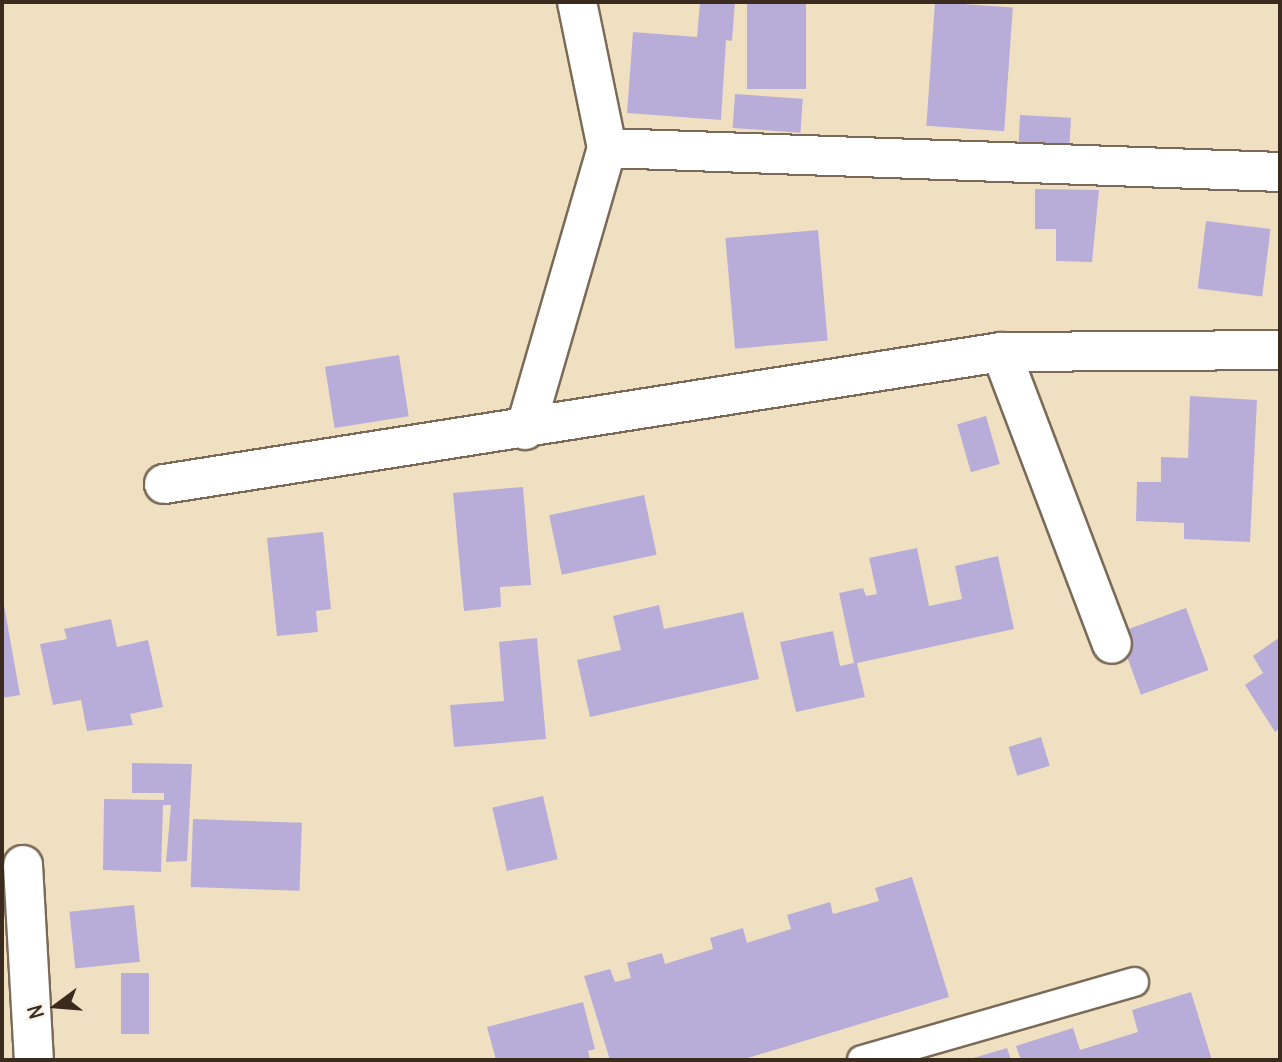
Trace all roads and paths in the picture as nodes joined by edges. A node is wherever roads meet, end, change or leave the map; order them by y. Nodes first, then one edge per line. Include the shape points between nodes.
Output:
1 (577, 2) edge
2 (607, 148) junction
3 (1280, 172) edge
4 (1280, 350) edge
5 (1001, 352) junction
6 (525, 430) junction
7 (164, 484) dead end
8 (1112, 644) dead end
9 (23, 865) dead end
10 (1134, 982) dead end
11 (34, 1060) edge
12 (862, 1060) edge

1 - 2 street
2 - 3 street
2 - 6 street
4 - 5 street
5 - 6 street
5 - 8 street
6 - 7 street
9 - 11 street
10 - 12 lane

